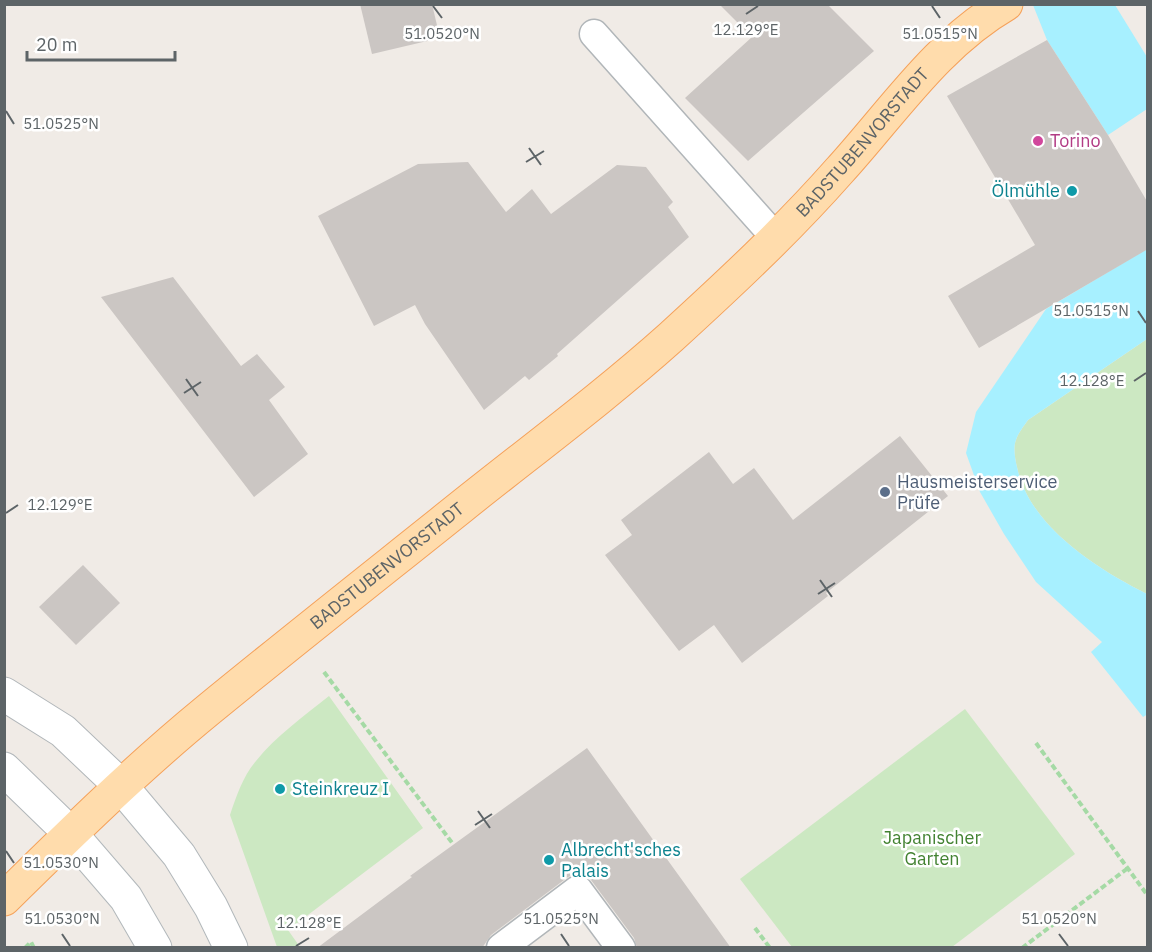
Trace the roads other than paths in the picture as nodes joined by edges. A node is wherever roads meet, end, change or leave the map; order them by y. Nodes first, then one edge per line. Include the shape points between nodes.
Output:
1 (1006, 4) edge
2 (594, 34) dead end
3 (776, 238) junction
4 (4, 694) edge
5 (4, 770) edge
6 (121, 786) junction
7 (70, 833) junction
8 (4, 899) edge
9 (155, 948) edge
10 (231, 948) edge
11 (501, 948) edge
12 (621, 948) edge

1 - 3 main road, BADSTUBENVORSTADT via 935,60 865,143
2 - 3 lane
3 - 6 main road, BADSTUBENVORSTADT via 668,339 207,711
4 - 6 main road via 63,731
5 - 7 main road
6 - 7 main road, BADSTUBENVORSTADT
6 - 10 main road via 180,855
7 - 8 main road, BADSTUBENVORSTADT
7 - 9 main road via 126,898
11 - 12 lane via 578,890

